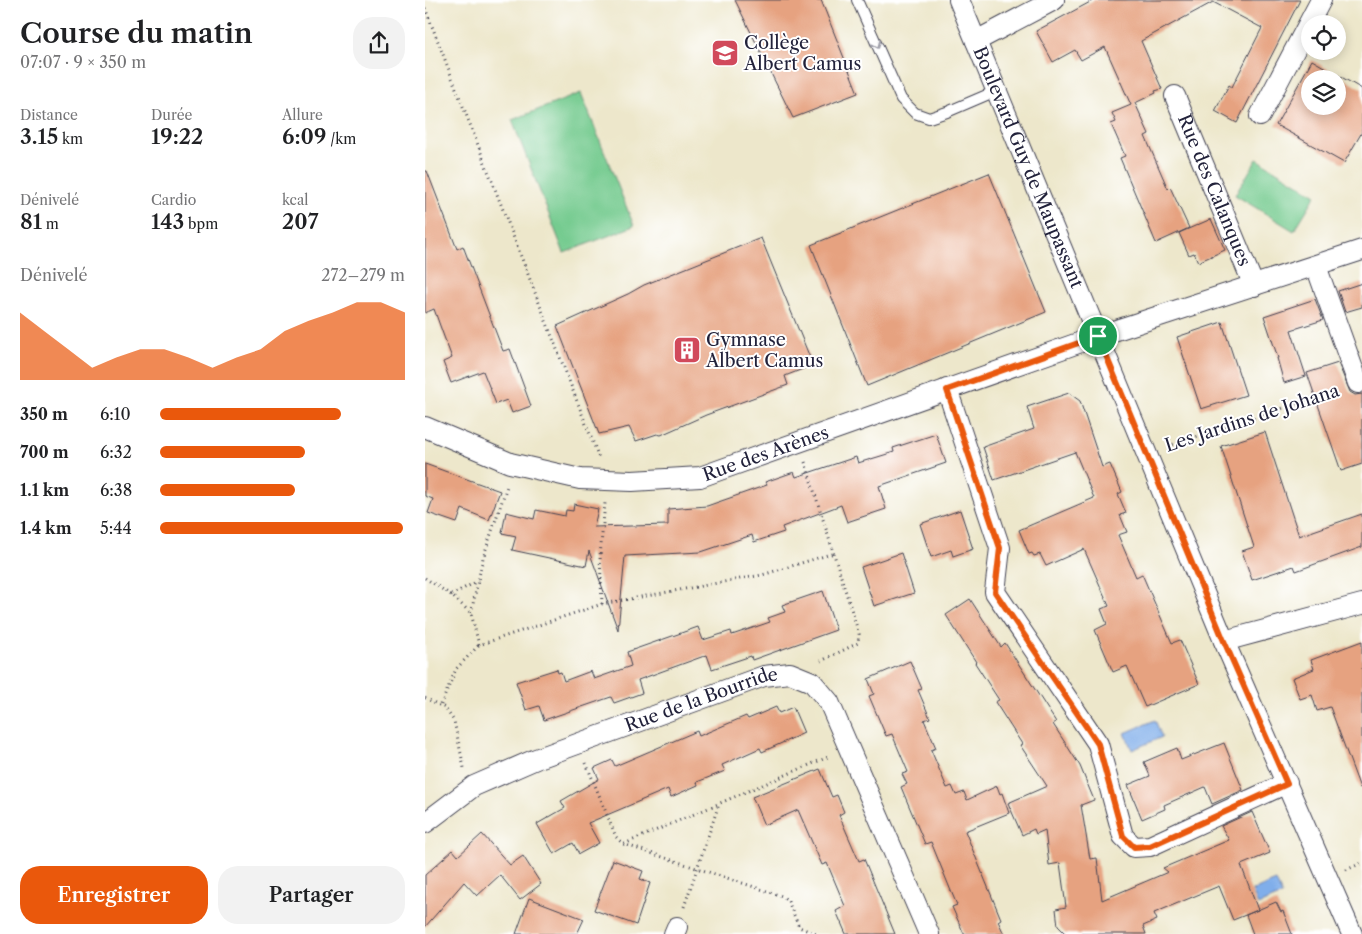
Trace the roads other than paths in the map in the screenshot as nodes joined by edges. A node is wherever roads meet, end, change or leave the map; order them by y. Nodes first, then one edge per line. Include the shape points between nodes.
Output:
1 (857, 0) edge
2 (959, 0) edge
3 (1054, 0) edge
4 (1321, 0) edge
5 (976, 41) junction
6 (996, 91) junction
7 (1175, 96) dead end
8 (1261, 116) dead end
9 (1362, 250) edge
10 (1316, 266) junction
11 (1254, 286) junction
12 (1098, 336) junction
13 (1358, 383) road end
14 (947, 390) junction
15 (425, 427) edge
16 (1362, 604) edge
17 (1224, 641) junction
18 (1287, 784) junction
19 (425, 823) edge
20 (929, 934) edge
21 (1352, 934) edge

1 -> 6 lane via 901,99 915,113 929,118
2 - 5 street, Boulevard Guy de Maupassant
3 - 5 street
4 - 8 street
5 - 6 street, Boulevard Guy de Maupassant
6 - 12 street, Boulevard Guy de Maupassant
7 - 11 street, Rue des Calanques
9 - 10 street, Rue des Calanques
10 - 11 street, Rue des Calanques
10 - 13 street, Les Jardins de Johana
11 - 12 street, Rue des Calanques
12 - 14 street, Rue des Arènes
12 - 17 street, Boulevard Guy de Maupassant
14 - 15 street, Rue des Arènes via 700,478 632,481 581,478 510,463
14 - 18 street via 1000,548 995,592 1098,744 1123,836 1134,847 1150,846
16 - 17 street
17 - 18 street, Boulevard Guy de Maupassant
18 - 21 street, Boulevard Guy de Maupassant
19 - 20 street, Rue de la Bourride via 474,786 536,759 764,676 790,673 811,682 829,702

